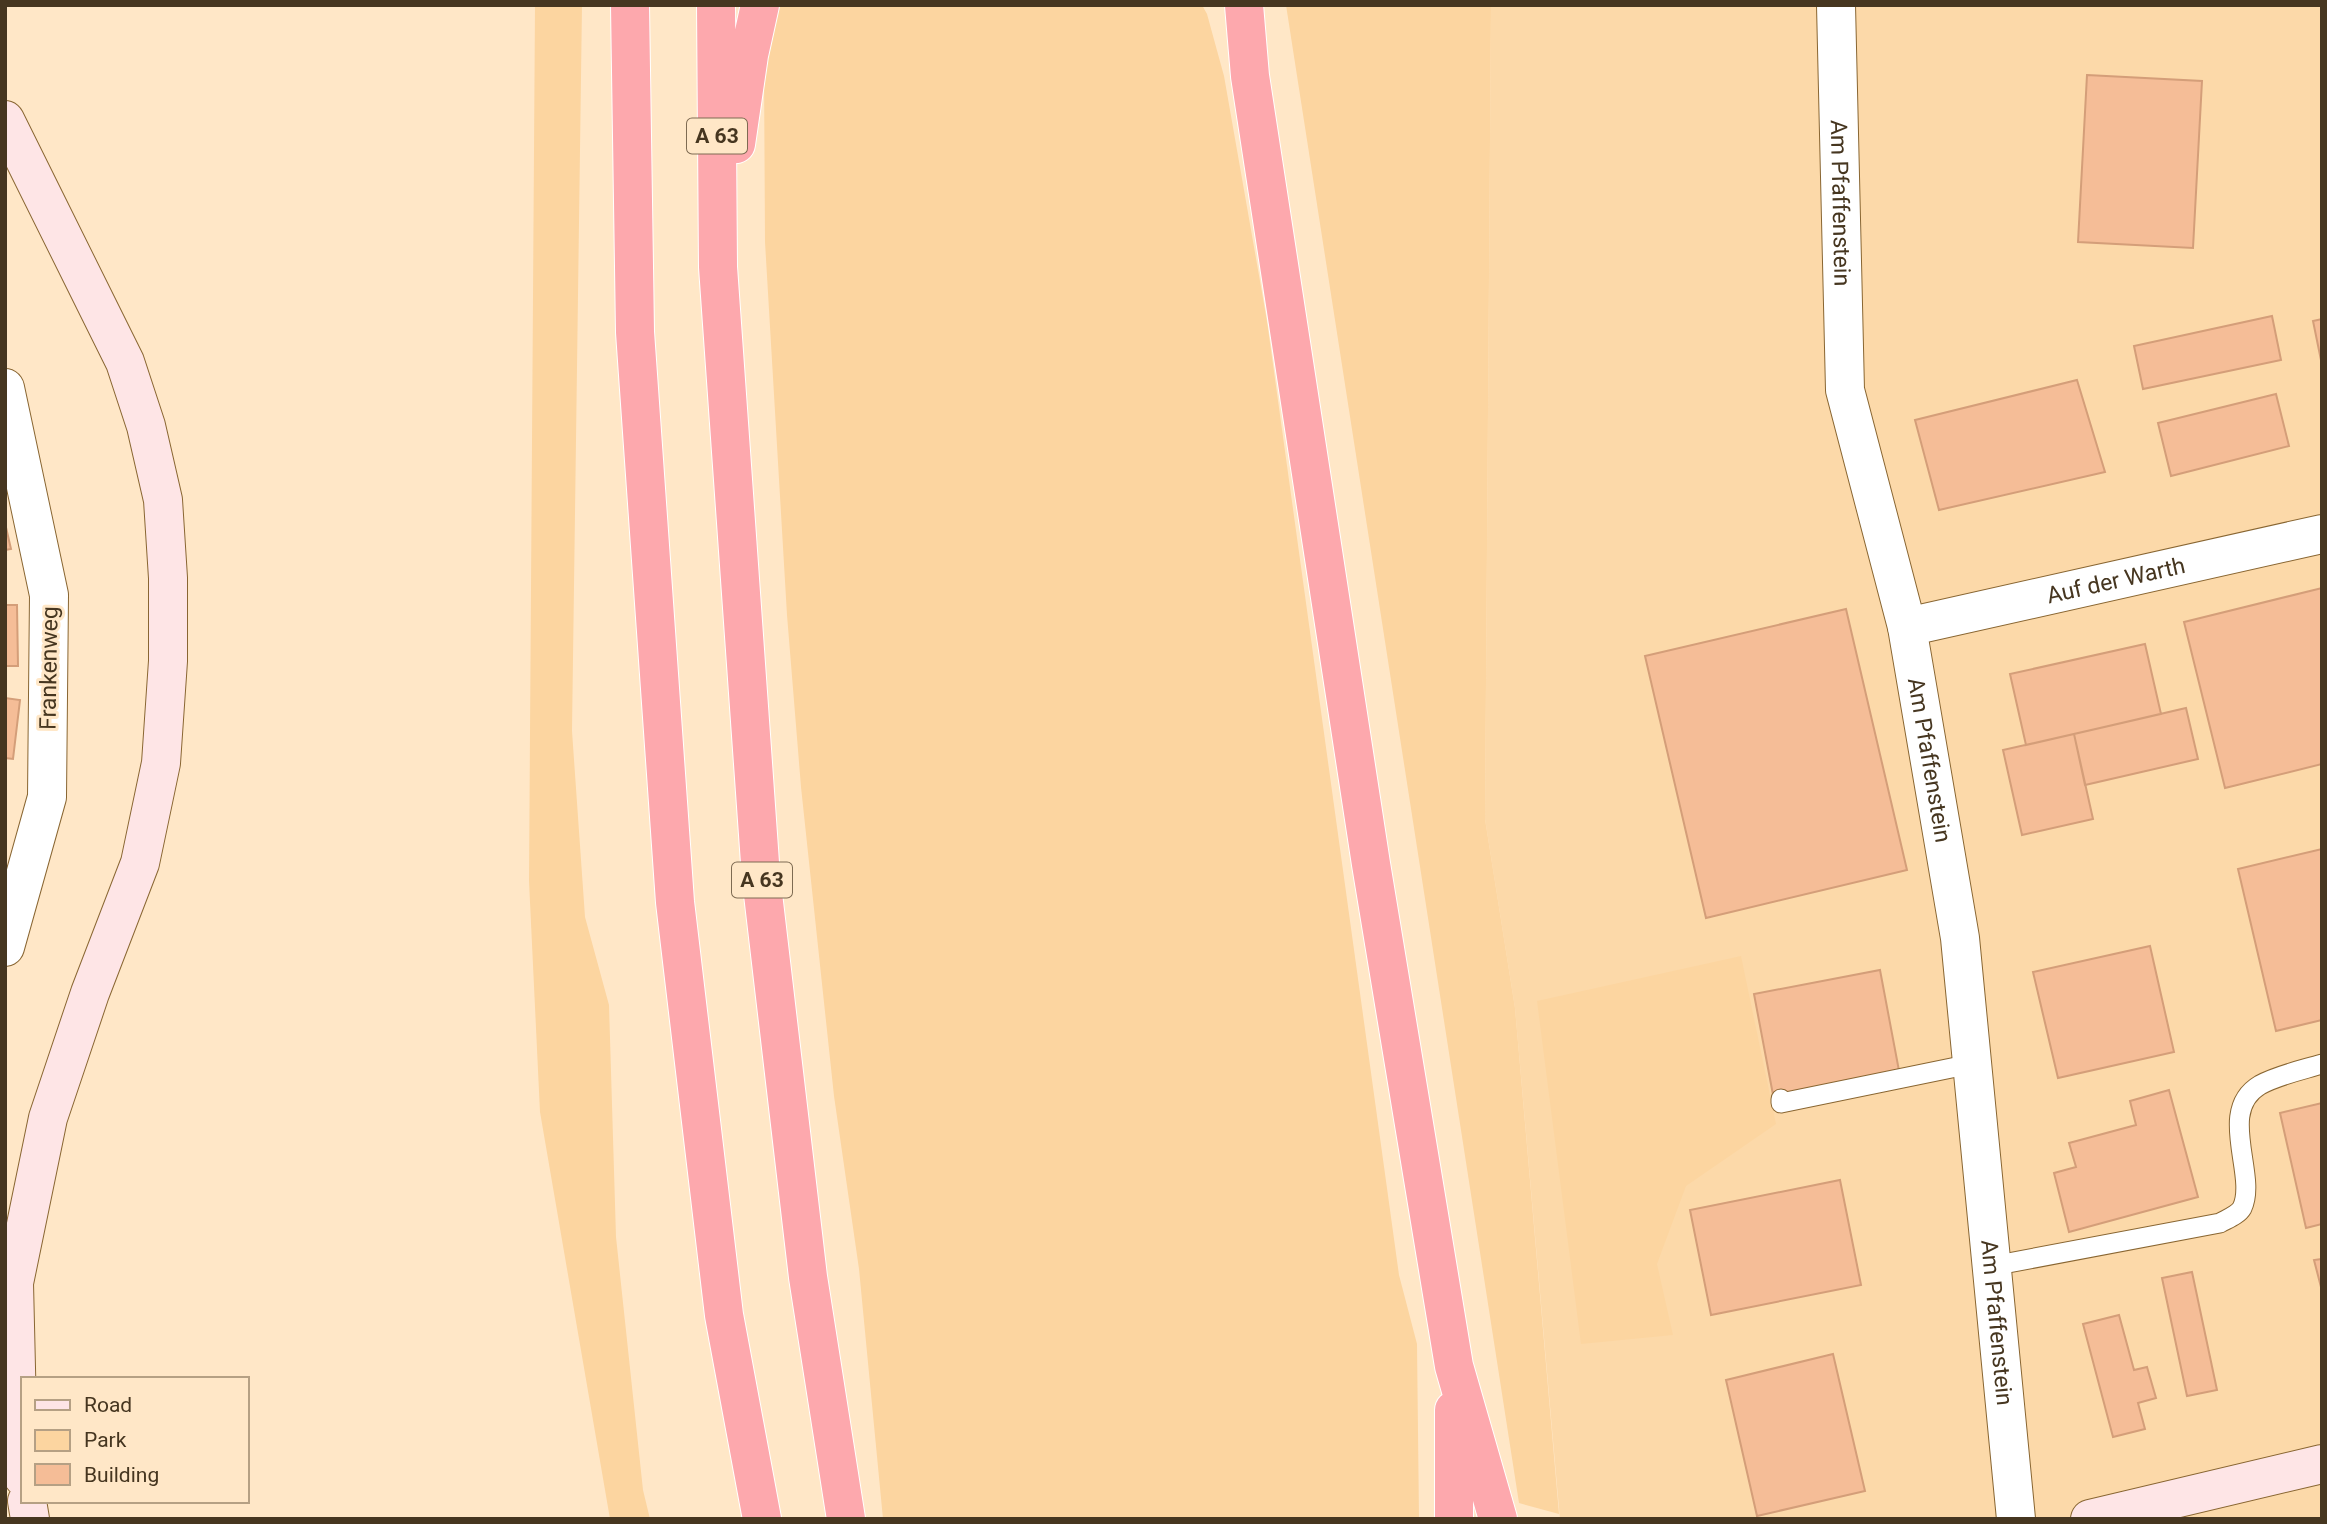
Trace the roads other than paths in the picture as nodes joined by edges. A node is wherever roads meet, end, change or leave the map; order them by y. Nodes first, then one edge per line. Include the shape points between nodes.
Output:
1 (630, 5) edge
2 (716, 5) edge
3 (760, 5) edge
4 (1219, 5) edge
5 (1244, 5) edge
6 (1836, 5) edge
7 (1250, 76) junction
8 (5, 121) edge
9 (718, 267) junction
10 (5, 388) edge
11 (2322, 534) edge
12 (1908, 627) junction
13 (5, 947) edge
14 (2322, 1063) edge
15 (1971, 1064) junction
16 (1781, 1099) dead end
17 (1992, 1266) junction
18 (1454, 1366) junction
19 (2322, 1464) edge
20 (21, 1467) edge
21 (762, 1519) edge
22 (846, 1519) edge
23 (1454, 1519) edge
24 (1499, 1519) edge
25 (2016, 1519) edge
26 (2090, 1519) edge

1 - 21 highway via 635,332 675,902 724,1315
2 - 9 highway, A 63
3 - 9 highway via 748,55
4 - 7 highway
5 - 7 highway
6 - 12 street, Am Pfaffenstein via 1845,390
7 - 18 highway via 1371,864
8 - 20 main road via 125,362 163,500 168,578 161,763 141,863 48,1118 14,1283
9 - 22 highway, A 63 via 761,877 807,1277
10 - 13 street, Frankenweg via 49,595 47,797
11 - 12 street, Auf der Warth
12 - 15 street, Am Pfaffenstein via 1960,938
14 - 17 lane via 2259,1085 2244,1101 2240,1117 2244,1193 2242,1208 2233,1217
15 - 16 lane via 1781,1103
15 - 17 street, Am Pfaffenstein
17 - 25 street, Am Pfaffenstein
18 - 23 highway
18 - 24 highway
19 - 26 main road

